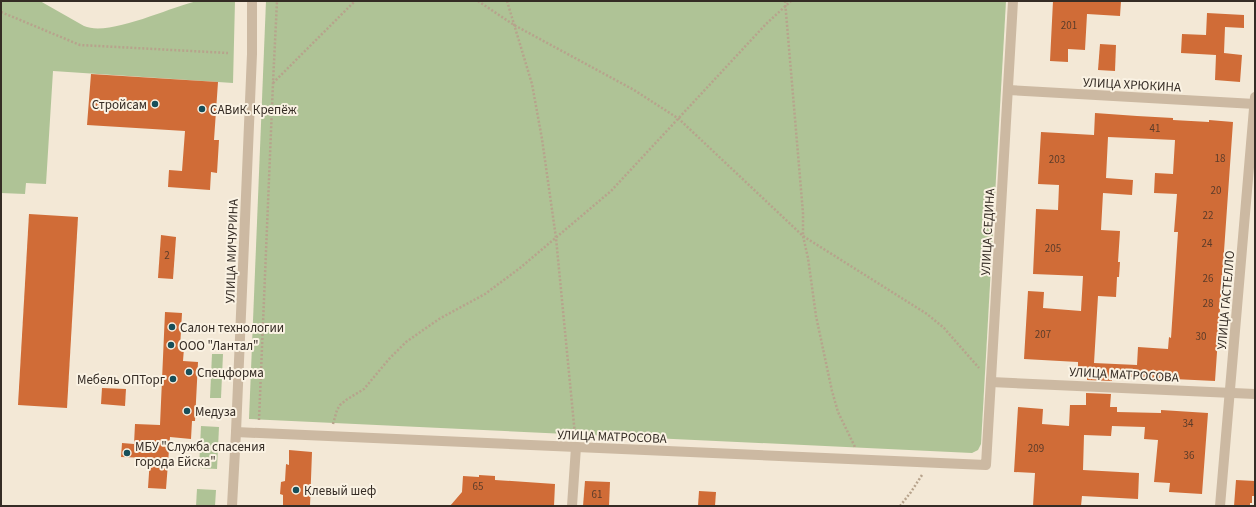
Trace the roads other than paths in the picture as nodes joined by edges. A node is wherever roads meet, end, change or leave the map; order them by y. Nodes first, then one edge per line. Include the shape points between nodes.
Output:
1 (252, 1) edge
2 (258, 1) edge
3 (1013, 1) edge
4 (253, 45) junction
5 (1008, 90) junction
6 (1255, 97) edge
7 (1255, 104) edge
8 (991, 382) junction
9 (1230, 393) junction
10 (1255, 394) edge
11 (236, 432) junction
12 (576, 447) junction
13 (986, 465) joint
14 (232, 506) edge
15 (572, 506) edge
16 (1220, 506) edge

1 - 4 street, УЛИЦА МИЧУРИНА
2 - 4 street, УЛИЦА МИЧУРИНА
3 - 5 street, УЛИЦА СЕДИНА
4 - 11 street, УЛИЦА МИЧУРИНА
5 - 7 street, УЛИЦА ХРЮКИНА
5 - 8 street, УЛИЦА СЕДИНА
6 - 7 street, УЛИЦА ГАСТЕЛЛО
7 - 9 street, УЛИЦА ГАСТЕЛЛО
8 - 9 street, УЛИЦА МАТРОСОВА
8 - 13 street, УЛИЦА СЕДИНА
9 - 10 street, УЛИЦА МАТРОСОВА
9 - 16 street, УЛИЦА ГАСТЕЛЛО
11 - 12 street, УЛИЦА МАТРОСОВА
11 - 14 street, УЛИЦА МИЧУРИНА
12 - 13 street, УЛИЦА МАТРОСОВА
12 - 15 street

